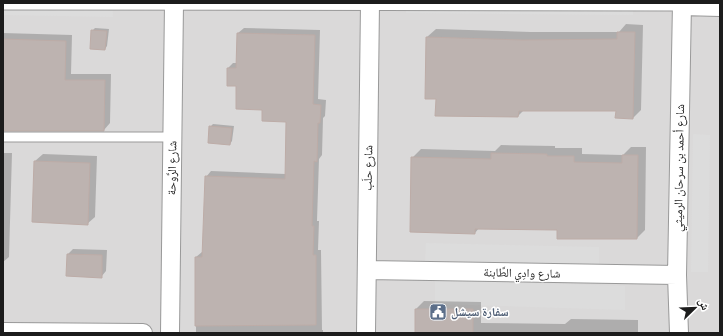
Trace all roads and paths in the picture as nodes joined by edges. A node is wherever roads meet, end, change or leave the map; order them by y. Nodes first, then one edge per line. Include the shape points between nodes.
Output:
1 (174, 4) edge
2 (370, 4) edge
3 (682, 4) edge
4 (3, 5) edge
5 (720, 7) edge
6 (3, 137) edge
7 (172, 137) junction
8 (367, 270) junction
9 (677, 275) junction
10 (3, 332) edge
11 (143, 333) edge
12 (170, 333) edge
13 (366, 333) edge
14 (679, 333) edge

1 - 2 lane
1 - 4 lane
1 - 7 street, شارع الرَّوحة
2 - 3 lane
2 - 8 street, شارع حلَب
3 - 5 street
3 - 9 street, شارع أحمد بن سرحان الرميثي
6 - 7 lane
7 - 12 street, شارع الرَّوحة
8 - 9 street, شارع وادِي الطَّابنة
8 - 13 street, شارع حلَب
9 - 14 street, شارع أحمد بن سرحان الرميثي
10 - 11 street

